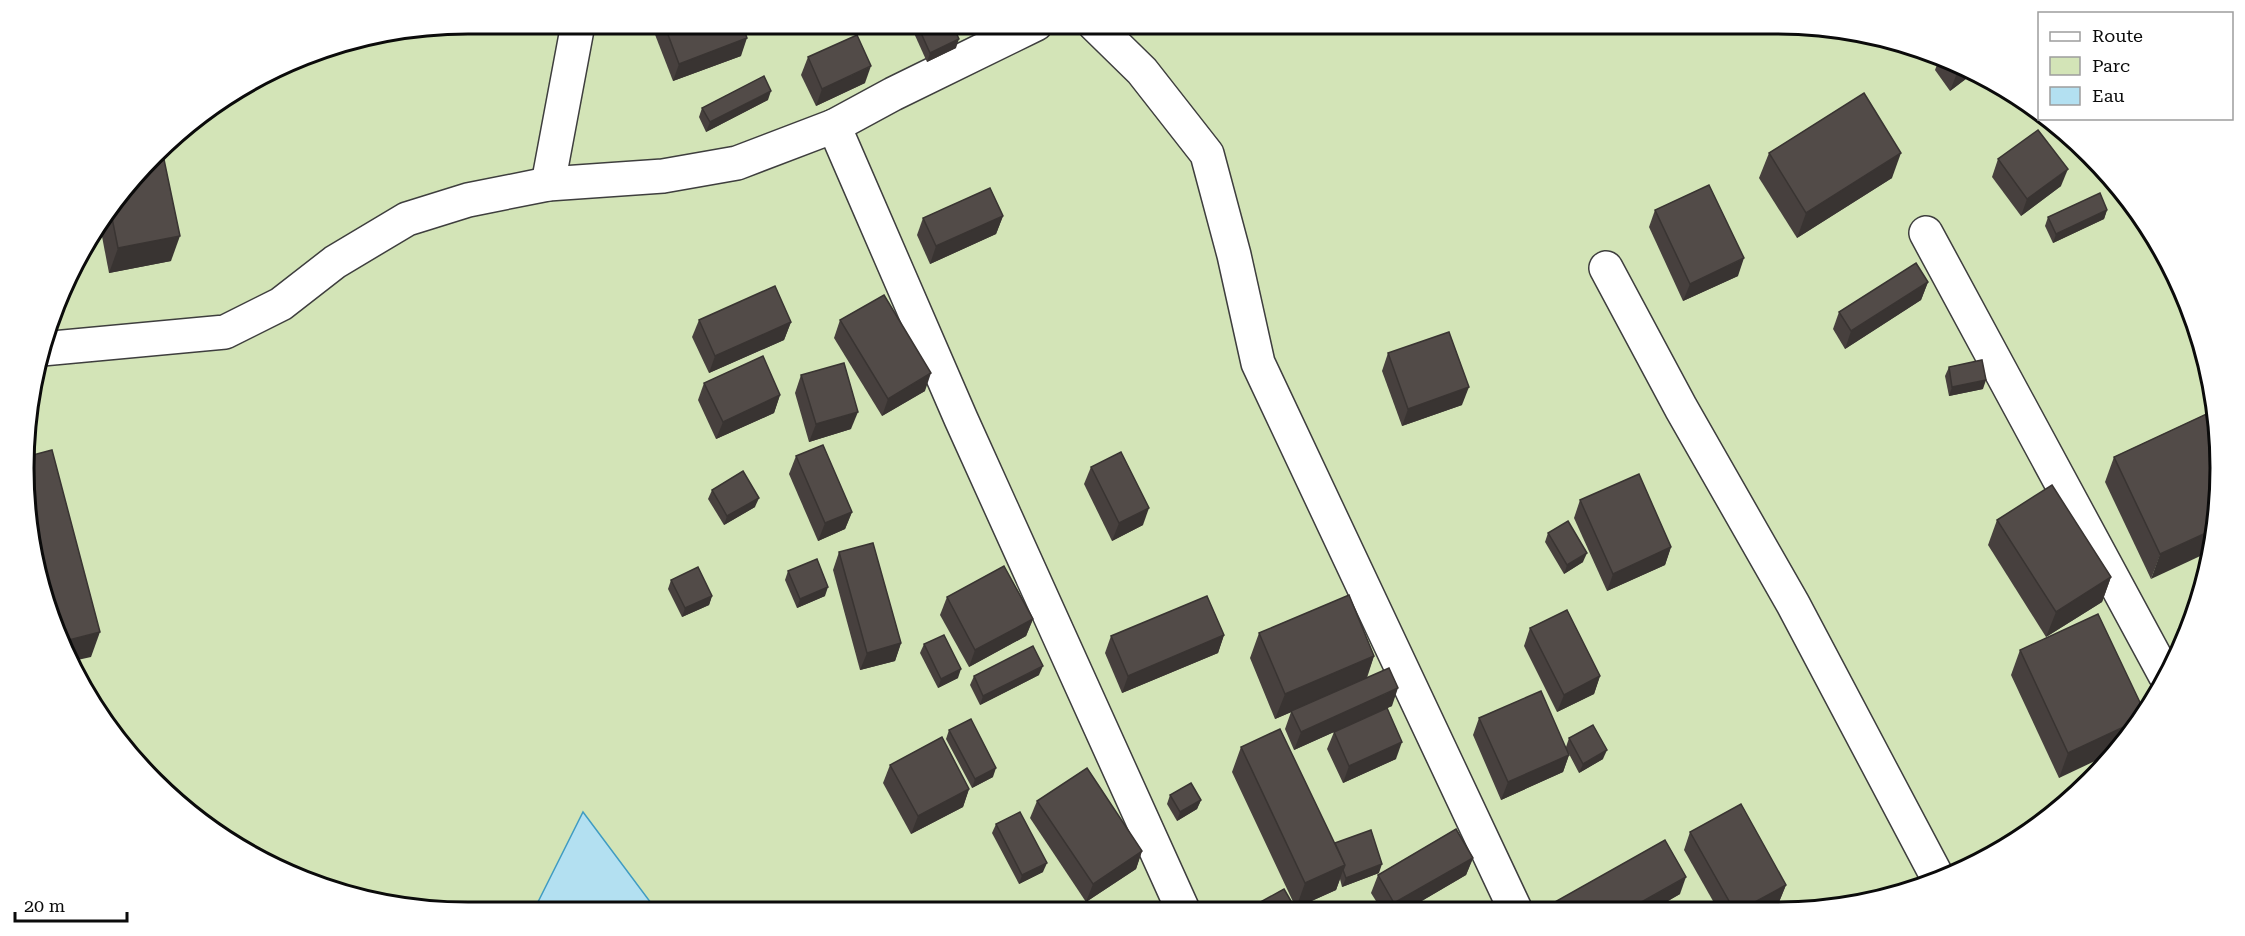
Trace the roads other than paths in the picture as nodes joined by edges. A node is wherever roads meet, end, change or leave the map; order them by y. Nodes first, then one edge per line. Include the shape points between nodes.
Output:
1 (576, 34) edge
2 (1015, 34) edge
3 (1104, 34) edge
4 (834, 126) junction
5 (548, 184) junction
6 (1926, 233) dead end
7 (1606, 268) dead end
8 (52, 348) edge
9 (2162, 667) edge
10 (1935, 872) edge
11 (1179, 902) edge
12 (1512, 902) edge

1 - 5 street
2 - 4 street
3 - 12 street via 1142,71 1207,154 1258,363
4 - 5 street via 737,163 663,176
4 - 11 street
5 - 8 street via 468,200 407,219 335,262 281,304 225,332
6 - 9 street
7 - 10 street via 1793,604

